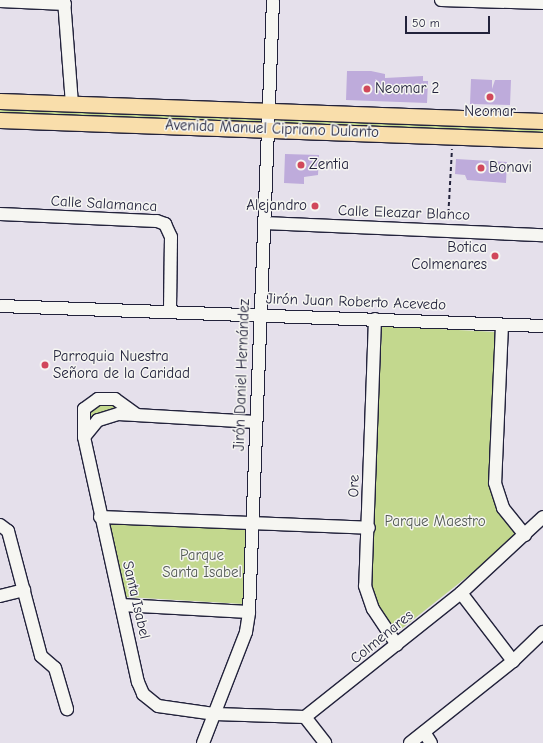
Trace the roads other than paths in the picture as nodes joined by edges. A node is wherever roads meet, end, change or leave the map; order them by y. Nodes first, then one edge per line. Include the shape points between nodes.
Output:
1 (273, 0) edge
2 (441, 0) edge
3 (0, 1) edge
4 (523, 1) edge
5 (64, 2) edge
6 (543, 3) edge
7 (0, 101) edge
8 (72, 103) junction
9 (268, 111) junction
10 (0, 120) edge
11 (543, 121) edge
12 (267, 129) junction
13 (543, 140) edge
14 (0, 214) edge
15 (264, 223) junction
16 (543, 235) edge
17 (0, 306) edge
18 (170, 311) junction
19 (259, 314) junction
20 (375, 319) junction
21 (502, 325) junction
22 (543, 326) edge
23 (137, 415) junction
24 (256, 422) junction
25 (84, 437) junction
26 (100, 517) junction
27 (543, 517) edge
28 (253, 522) junction
29 (0, 525) edge
30 (369, 528) junction
31 (525, 535) junction
32 (24, 590) junction
33 (461, 594) junction
34 (0, 596) edge
35 (120, 605) junction
36 (249, 612) junction
37 (543, 632) edge
38 (397, 645) junction
39 (513, 661) junction
40 (67, 709) dead end
41 (215, 714) junction
42 (305, 717) junction
43 (424, 732) junction
44 (203, 743) edge
45 (325, 743) edge
46 (410, 743) edge
47 (431, 743) edge

1 - 9 street, Jirón Daniel Hernández
2 - 4 street
3 - 5 street
4 - 6 street
5 - 8 street
7 - 8 main road, Avenida Manuel Cipriano Dulanto
8 - 9 main road, Avenida Manuel Cipriano Dulanto
9 - 11 main road, Avenida Manuel Cipriano Dulanto
9 - 12 street, Jirón Daniel Hernández
10 - 12 main road, Avenida Manuel Cipriano Dulanto
12 - 13 main road, Avenida Manuel Cipriano Dulanto
12 - 15 street, Jirón Daniel Hernández
14 - 18 street, Calle Salamanca via 157,221 165,224 171,237
15 - 16 street, Calle Eleazar Blanco
15 - 19 street, Jirón Daniel Hernández
17 - 18 street, Jirón Juan Roberto Acevedo
18 - 19 street, Jirón Juan Roberto Acevedo
19 - 20 street, Jirón Juan Roberto Acevedo
19 - 24 street, Jirón Daniel Hernández
20 - 21 street, Jirón Juan Roberto Acevedo
20 - 30 street, Ore
21 - 22 street, Jirón Juan Roberto Acevedo
21 - 31 street via 495,483 503,508
23 - 24 street
23 - 25 street via 118,414 98,420
23 - 25 street, Santa Isabel via 115,399 98,400 84,409
24 - 28 street, Jirón Daniel Hernández
25 - 26 street, Santa Isabel
26 - 28 street
26 - 35 street, Santa Isabel
27 - 31 street, Colmenares
28 - 30 street
28 - 36 street, Jirón Daniel Hernández
29 - 32 street via 8,531
30 - 38 street, Ore via 368,597
31 - 33 street, Colmenares
32 - 34 street
32 - 40 street via 41,656 56,668
33 - 38 street, Colmenares
33 - 39 street
35 - 36 street
35 - 41 street, Santa Isabel via 143,694 164,708
36 - 41 street, Jirón Daniel Hernández via 246,632
37 - 39 street
38 - 42 street, Colmenares
39 - 43 street
41 - 42 street
41 - 44 street, Jirón Daniel Hernández
42 - 45 street
43 - 46 street
43 - 47 street

